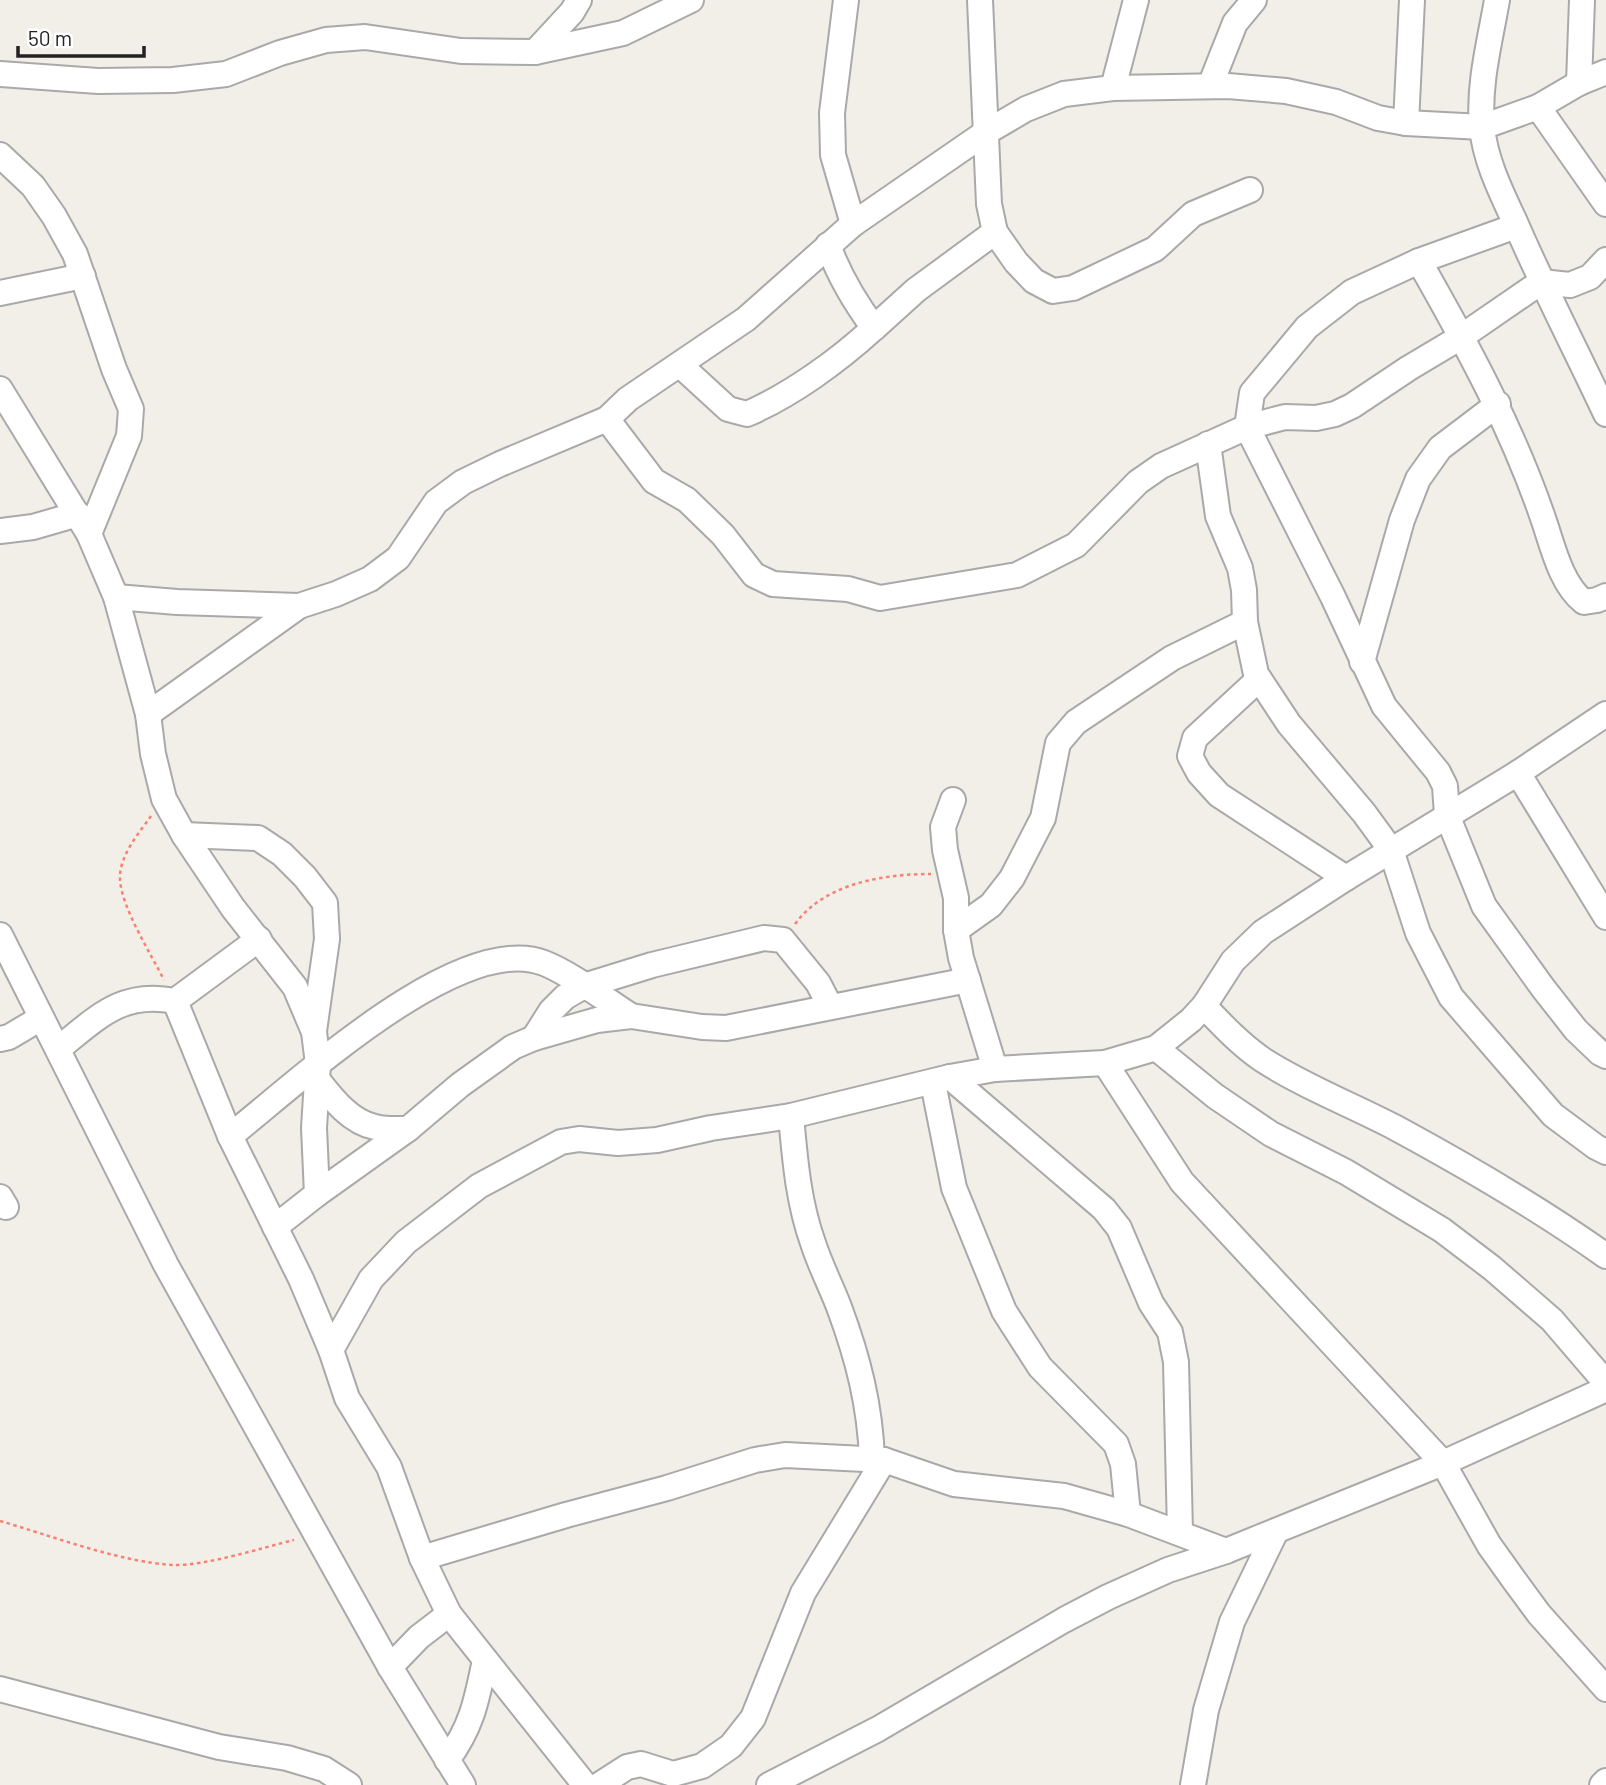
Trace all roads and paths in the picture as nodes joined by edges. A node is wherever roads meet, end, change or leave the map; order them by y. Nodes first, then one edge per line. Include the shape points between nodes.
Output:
1 (579, 0) edge
2 (691, 0) edge
3 (846, 0) edge
4 (980, 0) edge
5 (1136, 0) edge
6 (1254, 0) edge
7 (1412, 0) edge
8 (1497, 0) edge
9 (1582, 0) edge
10 (535, 52) junction
11 (1606, 72) edge
12 (0, 74) edge
13 (1579, 83) junction
14 (1210, 86) junction
15 (1113, 88) junction
16 (1538, 107) junction
17 (1406, 123) junction
18 (1482, 127) junction
19 (985, 133) junction
20 (0, 155) edge
21 (1250, 191) dead end
22 (1606, 204) edge
23 (853, 224) junction
24 (1517, 226) junction
25 (995, 232) junction
26 (828, 245) junction
27 (1606, 260) edge
28 (1419, 261) junction
29 (82, 276) junction
30 (1541, 282) junction
31 (0, 293) edge
32 (874, 328) junction
33 (1461, 337) junction
34 (680, 365) junction
35 (0, 389) edge
36 (1497, 404) junction
37 (1606, 414) edge
38 (607, 419) junction
39 (1247, 427) junction
40 (1208, 444) junction
41 (83, 524) junction
42 (0, 531) edge
43 (1606, 596) edge
44 (116, 597) junction
45 (299, 606) junction
46 (1245, 622) junction
47 (1362, 662) junction
48 (1259, 679) junction
49 (148, 714) junction
50 (1602, 725) edge
51 (1518, 773) junction
52 (164, 799) junction
53 (953, 800) dead end
54 (1447, 815) junction
55 (184, 835) junction
56 (1391, 850) junction
57 (952, 874) junction
58 (1346, 878) junction
59 (1606, 917) edge
60 (956, 930) junction
61 (0, 935) edge
62 (259, 939) junction
63 (783, 940) junction
64 (968, 980) junction
65 (584, 986) junction
66 (175, 1001) junction
67 (830, 1006) junction
68 (1204, 1006) junction
69 (631, 1016) junction
70 (41, 1018) junction
71 (314, 1032) junction
72 (534, 1038) junction
73 (0, 1040) edge
74 (1156, 1048) junction
75 (58, 1049) junction
76 (1606, 1056) edge
77 (1105, 1063) junction
78 (995, 1069) junction
79 (317, 1072) junction
80 (941, 1080) junction
81 (791, 1116) junction
82 (408, 1129) junction
83 (230, 1136) junction
84 (1606, 1152) edge
85 (317, 1194) junction
86 (275, 1227) junction
87 (1606, 1256) edge
88 (331, 1350) junction
89 (1606, 1382) edge
90 (1606, 1389) edge
91 (878, 1460) junction
92 (1443, 1463) junction
93 (1128, 1514) junction
94 (0, 1521) edge
95 (1276, 1531) junction
96 (1180, 1532) junction
97 (314, 1535) junction
98 (1226, 1551) junction
99 (422, 1558) junction
100 (449, 1614) junction
101 (485, 1660) junction
102 (390, 1667) junction
103 (0, 1689) edge
104 (1606, 1689) edge
105 (447, 1760) junction
106 (349, 1785) edge
107 (463, 1785) edge
108 (585, 1785) edge
109 (600, 1785) edge
110 (769, 1785) edge
111 (1193, 1785) edge

1 - 10 street
2 - 10 street via 623,33
3 - 23 street via 832,127 833,155
4 - 19 street
5 - 15 street
6 - 14 street via 1235,23
7 - 17 street
8 - 18 street via 1484,77
9 - 13 street
10 - 12 street via 461,51 365,37 327,40 280,52 226,74 173,80 98,81
11 - 13 street
13 - 16 street
14 - 15 street
14 - 17 street via 1286,91
15 - 19 street via 1064,94
16 - 18 street
16 - 22 street
17 - 18 street
18 - 24 street via 1493,174
19 - 23 street
19 - 25 street
20 - 29 street via 33,186 54,216
21 - 25 street via 1193,214 1155,249 1073,288 1053,291 1034,281
23 - 26 street
24 - 28 street
24 - 30 street
25 - 32 street via 916,290
26 - 32 street via 851,298
26 - 34 street via 746,319
27 - 30 street via 1590,277 1570,285
28 - 33 street
28 - 39 street via 1352,292 1307,327 1252,393
29 - 31 street
29 - 41 street via 131,408 129,436
30 - 33 street
30 - 37 street
32 - 34 street via 800,384 747,414 729,409
33 - 36 street
33 - 39 street via 1335,414 1285,417
34 - 38 street via 628,399
35 - 41 street
36 - 43 street via 1573,594 1584,602
36 - 47 street via 1440,448 1418,479
38 - 40 street via 654,481 687,500 723,535 754,575 773,584 848,589 880,597 1017,575 1076,545 1138,482
38 - 45 street via 463,482 436,502 398,558 370,579
39 - 40 street
39 - 47 street
40 - 46 street via 1218,516 1240,568
41 - 42 street
41 - 44 street
44 - 45 street
44 - 49 street
45 - 49 street
46 - 48 street
46 - 60 street via 1172,658 1076,722 1058,743 1043,818 1012,878 991,905
47 - 54 street via 1384,706 1438,772 1445,786
48 - 56 street via 1289,724
48 - 58 street via 1195,738 1190,756 1219,795
49 - 52 street
50 - 51 street
51 - 54 street
51 - 59 street
52 - 55 street
52 - 66 path via 129,845 120,877 126,903
53 - 57 street via 943,827
54 - 56 street
54 - 76 street via 1484,906 1576,1030
55 - 62 street
55 - 71 street via 258,838 282,854 325,904 327,939
56 - 58 street
56 - 84 street via 1418,933 1451,997 1553,1115
57 - 60 street
57 - 63 path via 905,874 853,884 823,898 800,917
58 - 68 street via 1263,932 1233,961
60 - 64 street
61 - 70 street
62 - 66 street
62 - 71 street via 295,987
63 - 65 street via 764,938
63 - 67 street via 818,983
64 - 67 street
64 - 78 street
65 - 69 street
65 - 72 street via 551,1011
65 - 79 street via 544,962 517,958 461,972 427,987
66 - 75 street via 128,1000
66 - 83 street
67 - 69 street via 726,1028
68 - 74 street
68 - 87 street via 1262,1059 1471,1171
69 - 72 street via 597,1020
70 - 73 street
70 - 75 street
71 - 79 street
72 - 82 street via 513,1047 460,1085
74 - 77 street
74 - 89 street via 1271,1134 1346,1171 1442,1230 1552,1320
75 - 97 street via 166,1265
77 - 78 street
77 - 92 street via 1182,1182
78 - 80 street
79 - 82 street via 352,1117 374,1127
79 - 83 street
79 - 85 street
80 - 81 street
80 - 93 street via 954,1188 1004,1311 1040,1367 1116,1444 1123,1464
80 - 96 street via 1104,1209 1119,1228 1151,1303 1170,1332 1176,1362
81 - 88 street via 657,1140 579,1139 530,1157 479,1186 406,1242 371,1279
81 - 91 street via 799,1193 863,1383
82 - 85 street
83 - 86 street
85 - 86 street
86 - 88 street
88 - 99 street via 347,1398 389,1467
90 - 92 street
91 - 93 street via 954,1484 1064,1496
91 - 99 street via 785,1455 755,1460
91 - 109 street via 803,1592 753,1718 731,1746 702,1766 673,1774 641,1764 627,1767
92 - 95 street
92 - 104 street via 1514,1580
93 - 96 street
94 - 97 path via 132,1559 175,1565
95 - 98 street
95 - 111 street via 1232,1622 1206,1710
96 - 98 street
97 - 102 street
98 - 110 street via 1108,1597 878,1729
99 - 100 street
100 - 101 street
100 - 102 street
101 - 105 street via 474,1713
101 - 108 street
102 - 105 street
103 - 106 street via 219,1747 287,1758 324,1769
105 - 107 street

